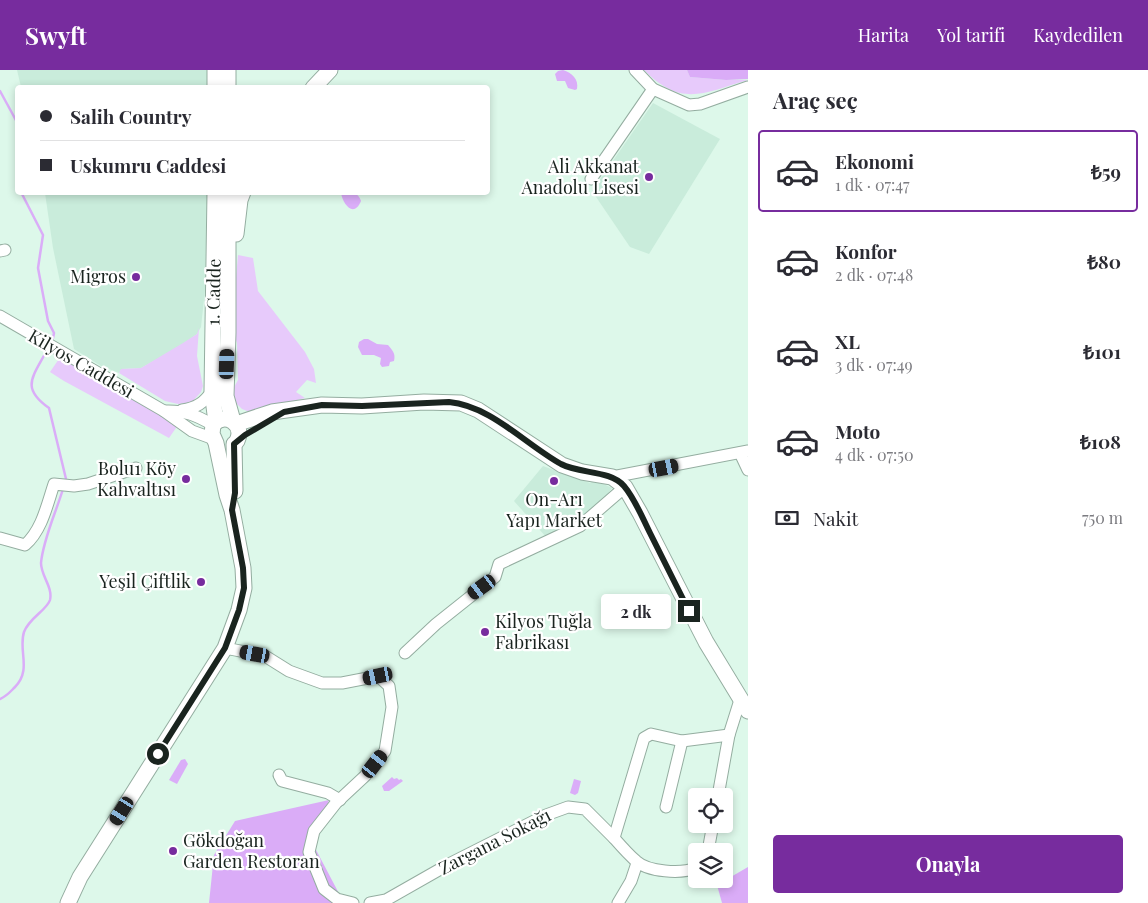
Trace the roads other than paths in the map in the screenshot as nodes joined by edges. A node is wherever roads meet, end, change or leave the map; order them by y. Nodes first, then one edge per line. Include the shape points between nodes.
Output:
1 (215, 70) edge
2 (228, 70) edge
3 (330, 70) edge
4 (635, 70) edge
5 (215, 85) edge
6 (228, 85) edge
7 (316, 85) edge
8 (748, 87) edge
9 (653, 89) junction
10 (592, 179) dead end
11 (228, 195) edge
12 (242, 195) edge
13 (215, 200) edge
14 (228, 275) junction
15 (2, 320) edge
16 (212, 391) junction
17 (228, 404) junction
18 (179, 410) junction
19 (164, 411) junction
20 (284, 412) junction
21 (259, 416) junction
22 (234, 422) junction
23 (215, 432) junction
24 (235, 442) junction
25 (744, 452) edge
26 (136, 468) dead end
27 (748, 470) edge
28 (612, 477) junction
29 (625, 487) junction
30 (232, 510) junction
31 (0, 538) edge
32 (225, 648) junction
33 (405, 653) dead end
34 (744, 705) edge
35 (729, 735) junction
36 (682, 741) junction
37 (279, 775) dead end
38 (719, 788) edge
39 (340, 800) junction
40 (666, 807) dead end
41 (614, 838) junction
42 (637, 862) junction
43 (688, 870) edge
44 (68, 903) edge
45 (353, 903) edge
46 (370, 903) edge
47 (618, 903) edge

1 - 5 main road
2 - 6 main road
3 - 7 main road
4 - 9 street
8 - 9 street via 689,105
9 - 10 street
11 - 14 main road, 1. Cadde
12 - 14 main road
13 - 16 main road, 1. Cadde
14 - 17 main road, 1. Cadde
15 - 19 street, Kilyos Caddesi
16 - 18 street via 197,406
16 - 23 main road, 1. Cadde
17 - 21 main road via 238,414
17 - 22 main road, 1. Cadde
18 - 19 street
18 - 23 street via 199,416
19 - 23 street, Kilyos Caddesi via 192,431
20 - 21 main road
20 - 24 main road
20 - 28 main road via 322,405 461,403 478,410 562,465
21 - 22 main road
22 - 23 main road via 225,419
22 - 24 main road via 240,432
23 - 24 main road via 225,446
23 - 30 main road, 1. Cadde
24 - 30 main road
25 - 27 street
25 - 28 street
26 - 31 street via 88,484 54,484 33,538 25,545
28 - 29 main road
29 - 33 street via 580,526 499,564 495,577
29 - 34 main road via 693,619
30 - 32 main road via 244,588
32 - 39 street via 266,656 289,671 322,683 378,676 389,686 392,707 385,751 366,776
32 - 44 main road via 85,870
34 - 35 street
35 - 36 street
35 - 38 street
36 - 40 street
36 - 41 street via 651,734 644,738
37 - 39 street via 282,781 328,793
39 - 45 street via 314,831 309,852 324,889 337,899
41 - 42 street, Zargana Sokağı
41 - 46 street, Zargana Sokağı via 585,809 568,808 546,815 386,900
42 - 43 street via 661,871
42 - 47 street via 631,881

